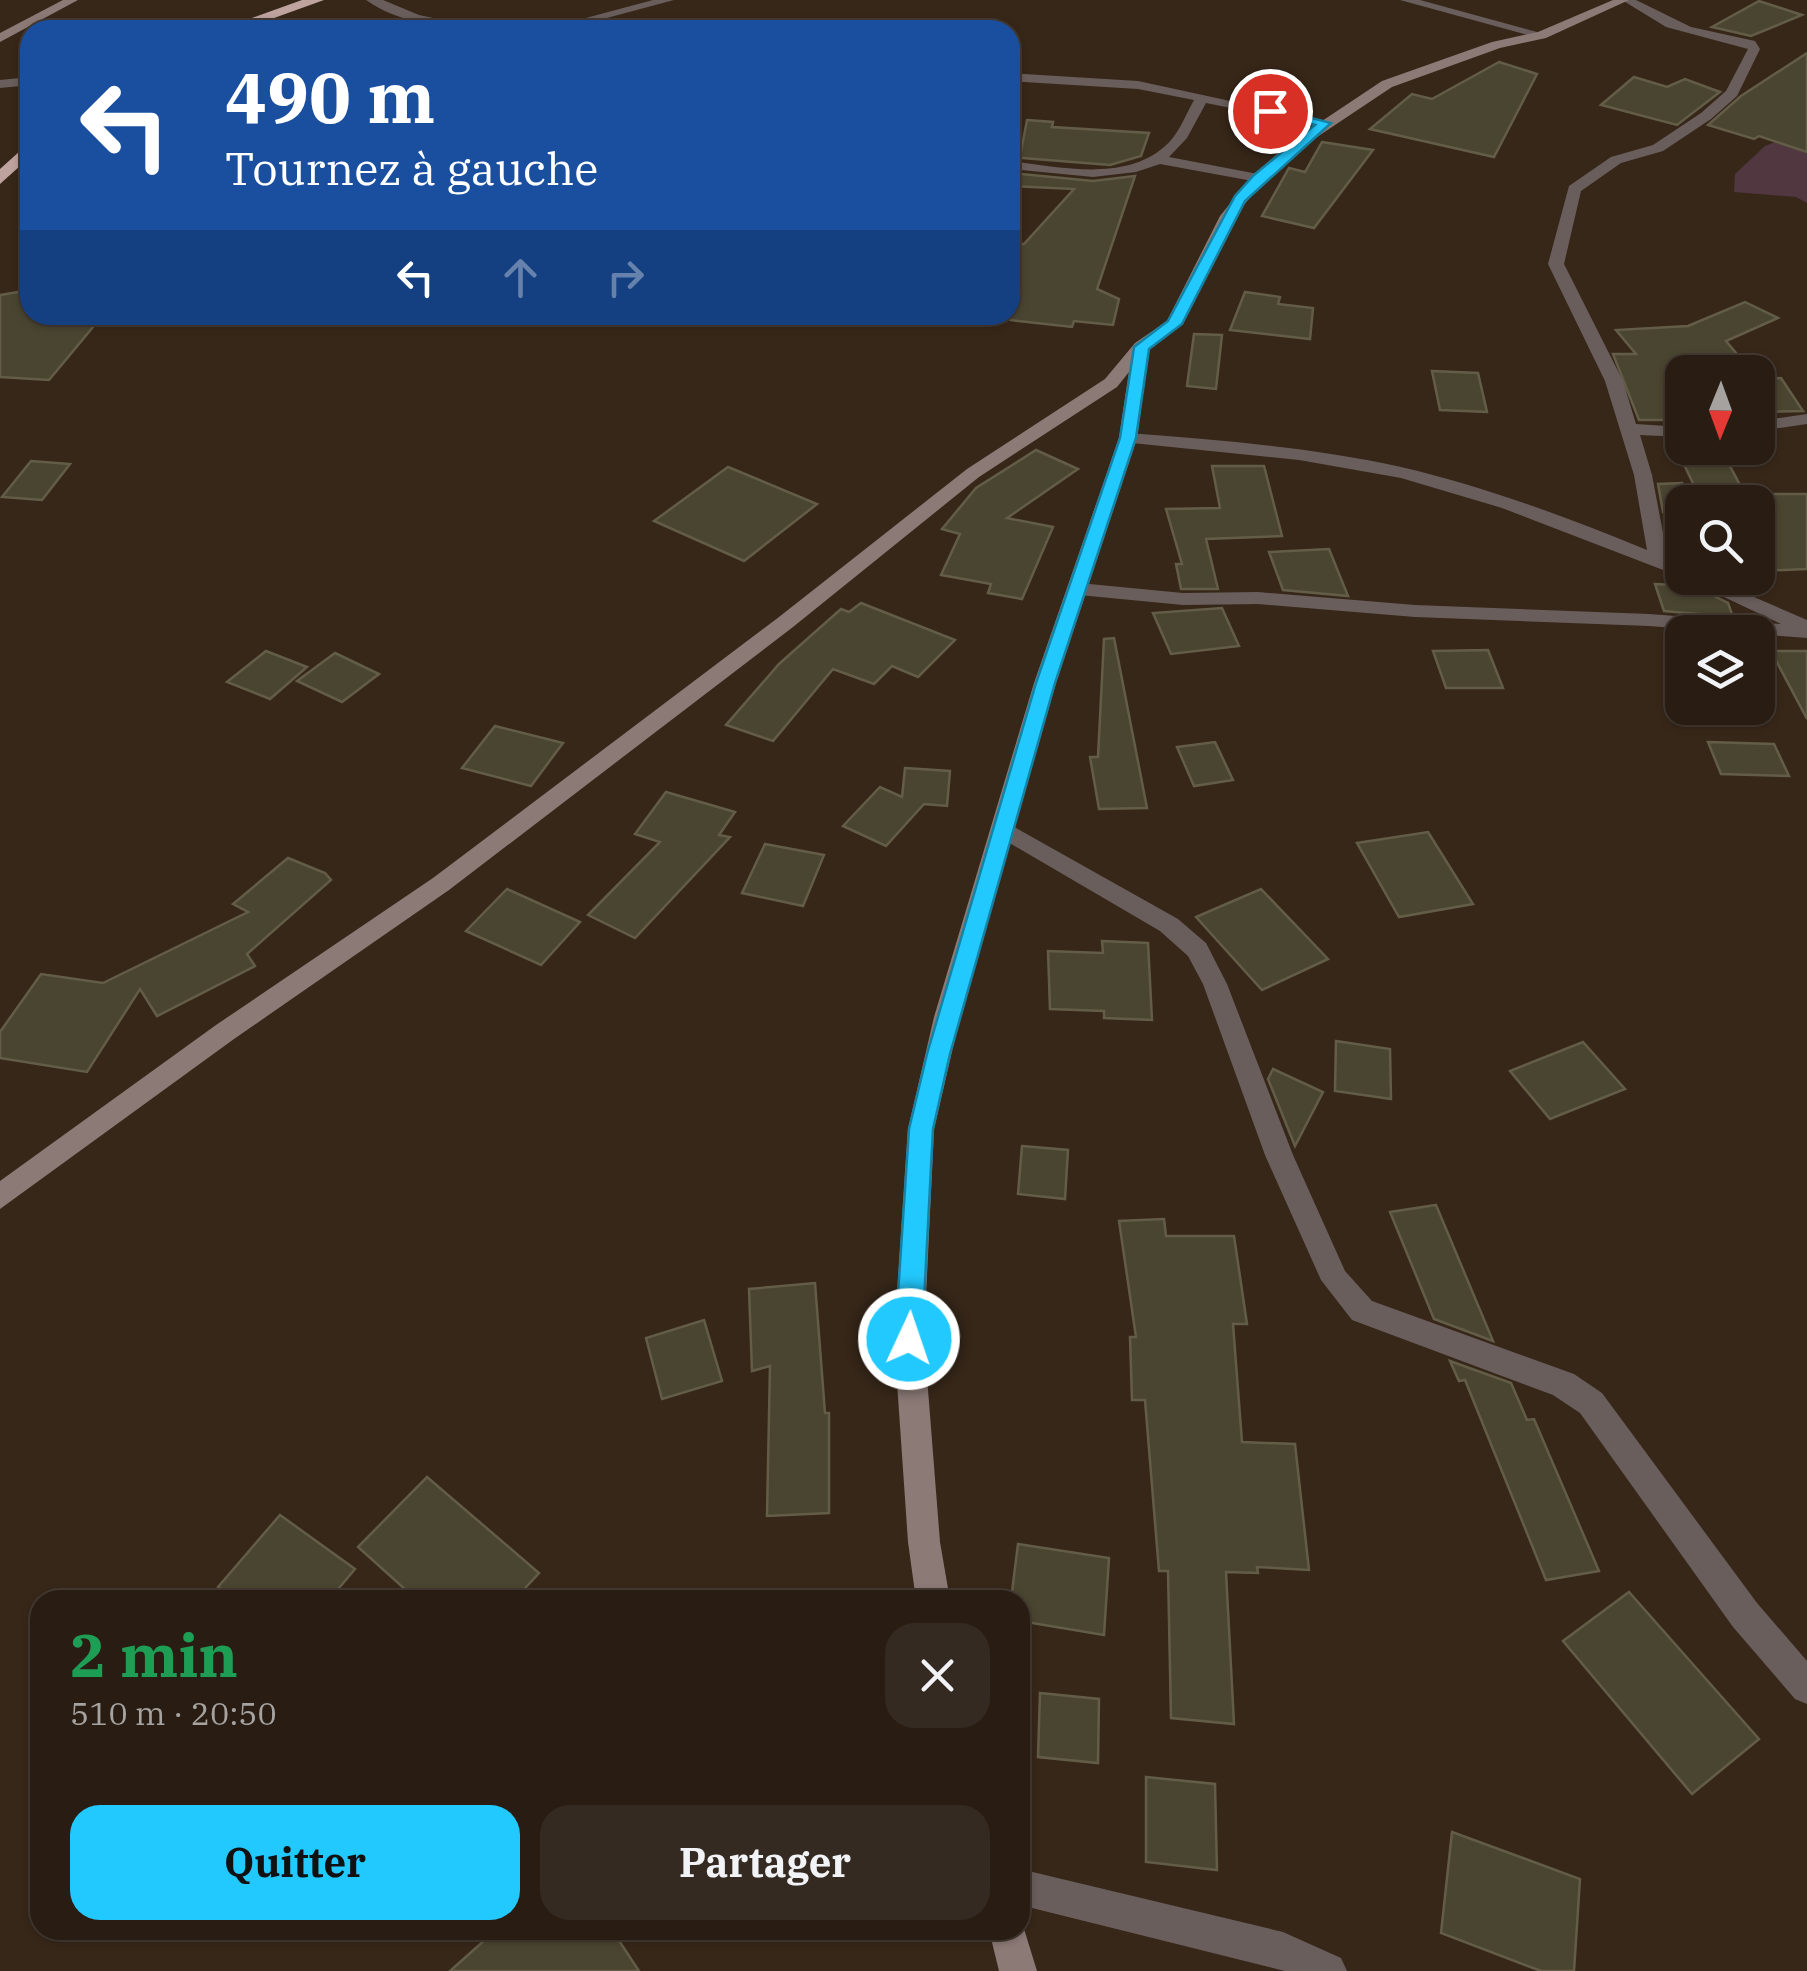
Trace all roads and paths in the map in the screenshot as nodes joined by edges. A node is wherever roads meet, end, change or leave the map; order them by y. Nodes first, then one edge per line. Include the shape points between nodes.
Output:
1 (72, 0) edge
2 (316, 0) edge
3 (376, 0) edge
4 (668, 0) edge
5 (1406, 0) edge
6 (1626, 0) edge
7 (34, 20) edge
8 (256, 20) edge
9 (427, 20) edge
10 (587, 20) edge
11 (1542, 35) junction
12 (1020, 79) edge
13 (1203, 96) junction
14 (1325, 123) junction
15 (20, 158) edge
16 (1156, 159) junction
17 (1020, 166) edge
18 (1258, 178) junction
19 (0, 179) edge
20 (1141, 347) junction
21 (1807, 419) edge
22 (1775, 421) edge
23 (1629, 429) junction
24 (1665, 431) edge
25 (1128, 438) junction
26 (1658, 562) junction
27 (1665, 565) edge
28 (1080, 589) junction
29 (1732, 595) edge
30 (1807, 629) edge
31 (1002, 828) junction
32 (0, 1197) edge
33 (931, 1590) edge
34 (1807, 1687) edge
35 (1030, 1889) edge
36 (1010, 1940) edge
37 (1018, 1971) edge
38 (1328, 1971) edge

1 - 7 main road
2 - 8 highway
3 - 9 street
4 - 10 street
5 - 11 street
6 - 11 main road
6 - 23 street via 1670,23 1754,49 1732,94 1706,116 1658,148 1616,160 1574,189 1556,264 1614,381
11 - 14 main road via 1387,84
12 - 13 street
13 - 14 street
13 - 16 street via 1170,150
14 - 18 main road
15 - 19 highway
16 - 17 street via 1102,174
16 - 18 street
18 - 20 main road via 1226,219 1174,324
20 - 25 main road
20 - 32 main road via 1111,383 974,473 441,884
21 - 22 street
23 - 24 street
23 - 26 street
25 - 26 street via 1278,450 1403,473 1572,526
25 - 28 main road
26 - 27 street
28 - 30 street
28 - 31 main road
29 - 30 street
31 - 33 main road via 921,1129 909,1339
31 - 34 street via 1169,925 1197,950 1335,1280 1362,1312 1563,1384 1591,1403 1744,1615
35 - 38 street via 1283,1951
36 - 37 main road

